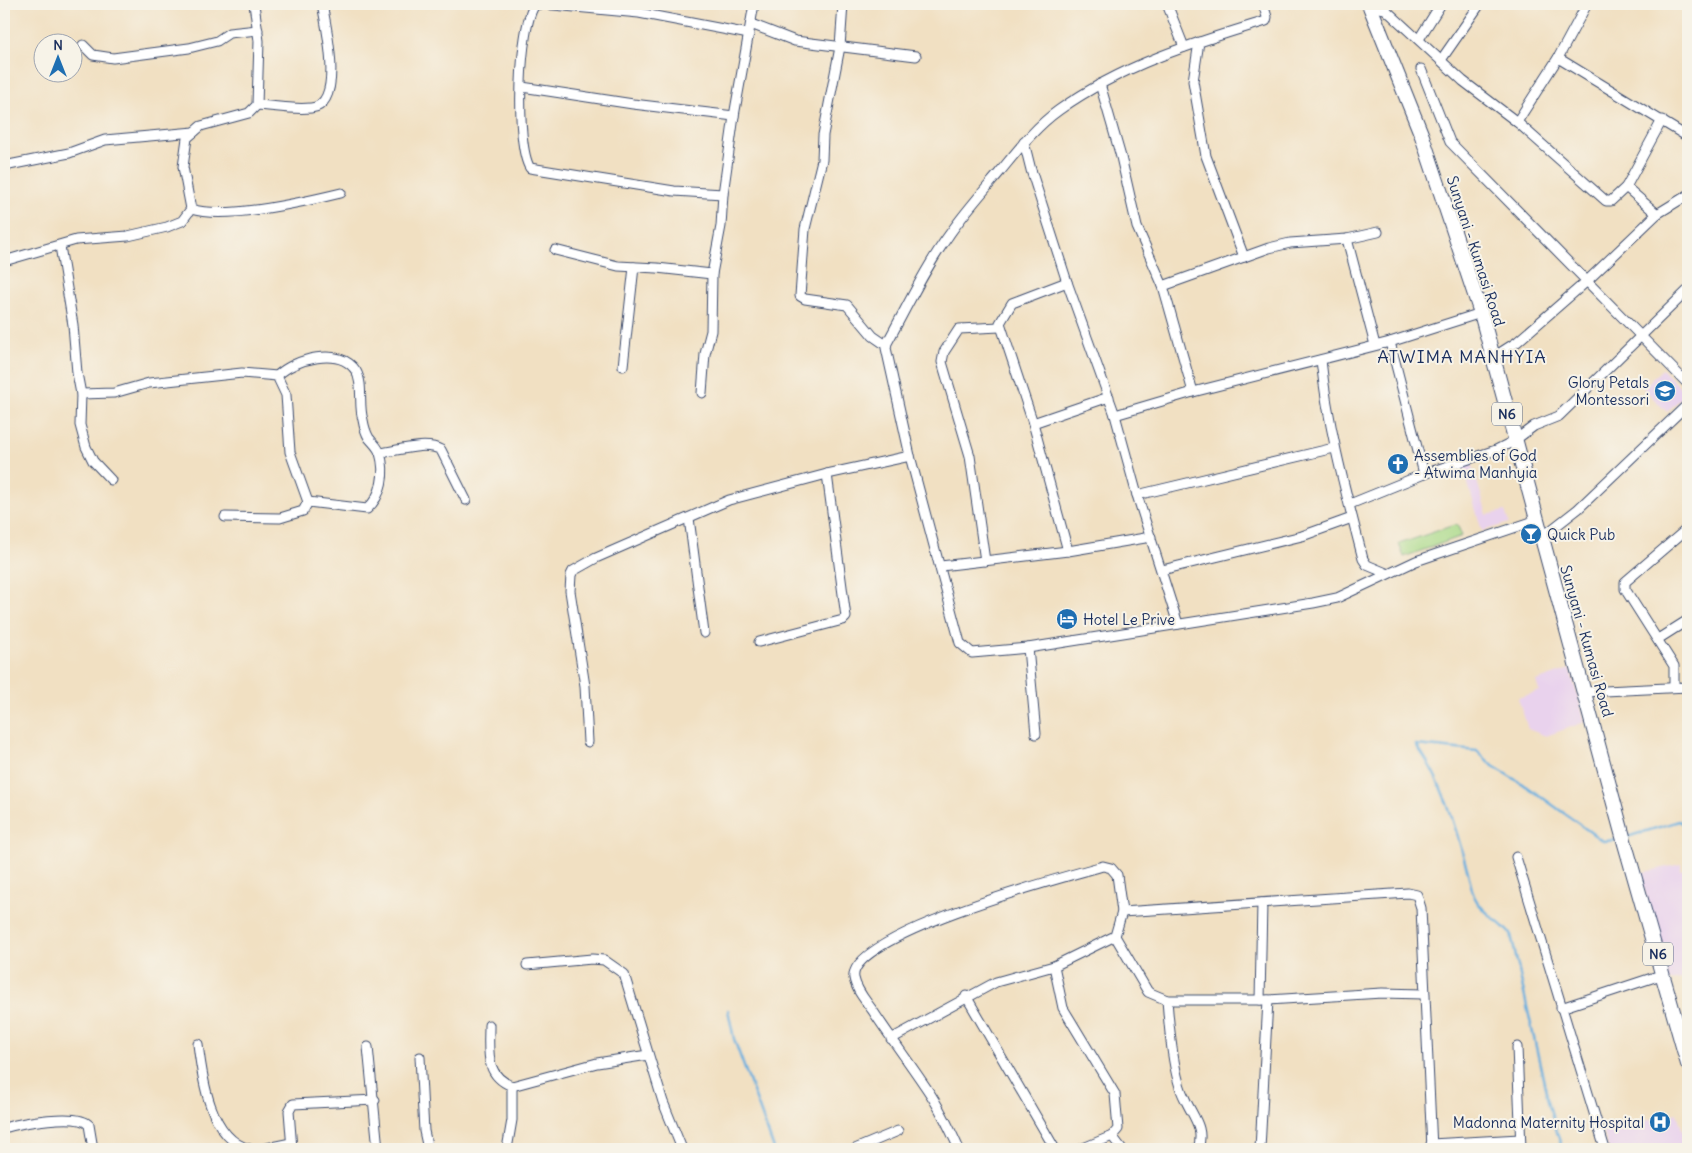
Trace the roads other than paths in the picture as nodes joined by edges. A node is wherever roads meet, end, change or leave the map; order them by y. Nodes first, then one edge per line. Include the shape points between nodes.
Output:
1 (254, 4) edge
2 (325, 4) edge
3 (542, 4) edge
4 (754, 4) edge
5 (843, 4) edge
6 (1167, 4) edge
7 (1263, 4) edge
8 (1441, 4) edge
9 (1480, 4) edge
10 (1587, 4) edge
11 (1370, 5) edge
12 (750, 29) junction
13 (258, 30) junction
14 (1419, 39) junction
15 (1199, 42) junction
16 (83, 45) dead end
17 (840, 47) junction
18 (1184, 47) junction
19 (916, 56) dead end
20 (1558, 58) junction
21 (1441, 60) junction
22 (1421, 69) dead end
23 (1100, 84) junction
24 (522, 87) junction
25 (257, 105) junction
26 (734, 116) junction
27 (1662, 120) junction
28 (1517, 122) junction
29 (194, 132) junction
30 (1688, 137) edge
31 (1024, 142) junction
32 (4, 166) edge
33 (1626, 187) junction
34 (341, 194) dead end
35 (723, 194) junction
36 (1688, 196) edge
37 (191, 209) junction
38 (1657, 214) junction
39 (1378, 232) dead end
40 (1347, 239) junction
41 (60, 246) junction
42 (555, 250) dead end
43 (1244, 257) junction
44 (4, 261) edge
45 (634, 267) junction
46 (712, 274) junction
47 (1587, 281) junction
48 (1067, 282) junction
49 (1163, 286) junction
50 (1688, 290) edge
51 (1481, 313) junction
52 (1000, 327) junction
53 (1641, 336) junction
54 (1390, 342) junction
55 (886, 345) junction
56 (1375, 345) junction
57 (1492, 358) junction
58 (1321, 360) junction
59 (623, 366) dead end
60 (277, 376) junction
61 (1688, 384) edge
62 (1192, 392) junction
63 (702, 393) dead end
64 (81, 394) junction
65 (1109, 398) junction
66 (1688, 404) edge
67 (1115, 415) junction
68 (1033, 423) junction
69 (1514, 441) junction
70 (1334, 448) junction
71 (380, 453) junction
72 (910, 456) junction
73 (827, 474) junction
74 (1424, 474) junction
75 (110, 480) dead end
76 (1137, 495) junction
77 (466, 500) dead end
78 (308, 502) junction
79 (1350, 504) junction
80 (225, 516) dead end
81 (689, 518) junction
82 (1352, 518) junction
83 (1536, 520) junction
84 (1688, 528) edge
85 (1151, 537) junction
86 (1542, 537) junction
87 (1068, 551) junction
88 (985, 561) junction
89 (941, 566) junction
90 (1162, 570) junction
91 (1386, 573) junction
92 (1688, 620) edge
93 (1178, 624) junction
94 (704, 633) dead end
95 (1658, 639) junction
96 (759, 642) dead end
97 (1028, 648) junction
98 (1674, 687) junction
99 (1688, 687) edge
100 (1584, 692) junction
101 (1036, 734) dead end
102 (588, 742) dead end
103 (1516, 857) dead end
104 (1262, 902) junction
105 (1122, 912) junction
106 (1115, 936) junction
107 (527, 965) dead end
108 (1054, 966) junction
109 (1664, 974) junction
110 (1423, 994) junction
111 (966, 996) junction
112 (1167, 1000) junction
113 (1264, 1000) junction
114 (1561, 1008) junction
115 (488, 1025) dead end
116 (891, 1039) junction
117 (1685, 1041) edge
118 (198, 1044) dead end
119 (368, 1047) dead end
120 (1517, 1047) dead end
121 (648, 1055) junction
122 (420, 1057) dead end
123 (1688, 1064) edge
124 (512, 1086) junction
125 (375, 1100) junction
126 (4, 1128) edge
127 (898, 1131) dead end
128 (1112, 1136) junction
129 (1520, 1139) junction
130 (292, 1146) edge
131 (1431, 1147) edge
132 (93, 1149) edge
133 (250, 1149) edge
134 (262, 1149) edge
135 (378, 1149) edge
136 (428, 1149) edge
137 (507, 1149) edge
138 (682, 1149) edge
139 (855, 1149) edge
140 (959, 1149) edge
141 (1055, 1149) edge
142 (1081, 1149) edge
143 (1122, 1149) edge
144 (1198, 1149) edge
145 (1260, 1149) edge
146 (1521, 1149) edge
147 (1605, 1149) edge

1 - 13 street
2 - 25 street via 330,42 328,97 323,104 312,108
3 - 12 street via 639,13
3 - 24 street via 535,5 528,19
4 - 12 street
5 - 17 street
6 - 18 street
7 - 15 street via 1266,21
8 - 14 street
9 - 21 street
10 - 20 street
11 - 14 street via 1385,9
11 - 51 main road, Sunyani - Kumasi Road / N6 via 1422,136
12 - 17 street via 795,41
12 - 26 street
13 - 16 street via 229,34 217,41 189,48 113,58 93,55
13 - 25 street
14 - 21 street
15 - 18 street
15 - 43 street via 1193,82 1206,156
17 - 19 street
17 - 55 street via 823,135 821,166 805,229 800,296 847,305
18 - 23 street via 1143,62
20 - 27 street
20 - 28 street
21 - 28 street via 1463,82
22 - 47 street via 1450,142
23 - 31 street via 1058,111
23 - 49 street via 1137,227
24 - 26 street
24 - 35 street via 523,144 530,168 674,191
25 - 29 street via 249,113 201,126
26 - 35 street
27 - 30 street
27 - 33 street
28 - 33 street via 1606,202 1611,202
29 - 32 street via 105,140 69,153
29 - 37 street via 187,138 183,167
31 - 48 street
31 - 55 street via 948,235
33 - 38 street
34 - 37 street via 227,213 202,213
35 - 46 street via 722,226
36 - 38 street
37 - 41 street via 182,221 166,227 128,236 76,240
38 - 47 street
39 - 40 street
40 - 43 street via 1290,244
40 - 56 street
41 - 44 street
41 - 64 street
42 - 45 street via 608,264
43 - 49 street
45 - 46 street
45 - 59 street
46 - 63 street via 711,330
47 - 53 street
47 - 57 street via 1517,342
48 - 52 street via 1012,303
48 - 65 street
49 - 62 street
50 - 53 street
51 - 54 street
51 - 57 main road, Sunyani - Kumasi Road / N6
52 - 68 street
52 - 88 street via 959,329 942,356 970,456
53 - 61 street
53 - 69 street via 1560,416 1534,426
54 - 56 street
54 - 74 street
55 - 72 street
56 - 58 street
57 - 69 main road, Sunyani - Kumasi Road / N6
58 - 62 street
58 - 70 street
60 - 64 street via 242,373 149,383 114,393
60 - 71 street via 284,369 315,358 345,362 355,370 360,381 363,421 369,438
60 - 78 street via 286,395 290,452
62 - 67 street
64 - 75 street via 80,425 86,446
65 - 67 street
65 - 68 street
66 - 86 street via 1578,509
67 - 76 street
68 - 87 street
69 - 74 street
69 - 83 main road, Sunyani - Kumasi Road / N6
70 - 76 street
70 - 79 street
71 - 77 street via 435,446 441,450
71 - 78 street via 383,482 376,502 367,509
72 - 73 street
72 - 89 street
73 - 81 street via 729,500
73 - 96 street via 846,617
74 - 79 street
76 - 85 street
78 - 80 street via 303,511 280,518
79 - 82 street
81 - 94 street
81 - 102 street via 596,558 571,575 570,592 584,686
82 - 90 street via 1302,536
82 - 91 street via 1363,559 1367,565
83 - 86 main road, Sunyani - Kumasi Road / N6
83 - 91 street
84 - 95 street via 1625,582 1625,589
85 - 87 street
85 - 90 street
86 - 100 main road, Sunyani - Kumasi Road / N6
87 - 88 street
88 - 89 street
89 - 97 street via 960,643 966,649 984,653
90 - 93 street
91 - 93 street via 1336,598
92 - 95 street
93 - 97 street
95 - 98 street via 1674,666
97 - 101 street
98 - 99 street
98 - 100 street
100 - 109 main road, Sunyani - Kumasi Road / N6
103 - 114 street
104 - 105 street
104 - 110 street via 1417,895
104 - 113 street
105 - 106 street
105 - 116 street via 1116,875 1111,868 1103,866 992,898 929,922 863,956 854,969 858,989
106 - 108 street
106 - 112 street via 1148,992
107 - 121 street via 592,958 614,965 624,974
108 - 111 street via 996,982
108 - 128 street via 1063,1008 1115,1094 1118,1129
109 - 114 street
109 - 117 main road, N6
110 - 113 street via 1382,993
110 - 131 street
111 - 116 street
111 - 141 street
112 - 113 street
112 - 144 street via 1171,1041 1184,1098 1200,1129
113 - 145 street
114 - 147 street
115 - 124 street via 493,1073
116 - 140 street via 928,1090
117 - 123 main road, N6
118 - 133 street via 203,1085 212,1110 230,1137
119 - 125 street
120 - 129 street
121 - 124 street via 597,1063
121 - 138 street
122 - 136 street
124 - 137 street via 512,1120
125 - 130 street via 293,1104 289,1111
125 - 135 street
126 - 132 street via 30,1122 80,1119 89,1124
127 - 139 street
128 - 142 street
128 - 143 street
129 - 131 street
129 - 146 street
130 - 134 street

